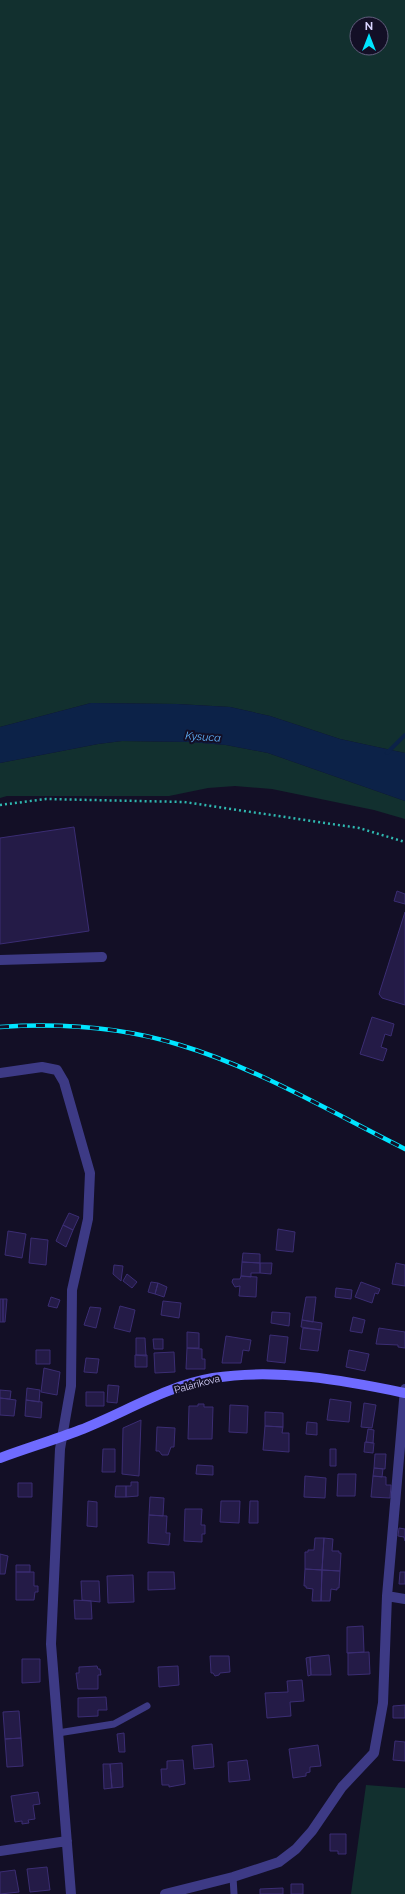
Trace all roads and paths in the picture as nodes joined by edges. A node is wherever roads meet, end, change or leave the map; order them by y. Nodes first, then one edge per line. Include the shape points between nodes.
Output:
1 (0, 805) edge
2 (405, 842) edge
3 (102, 958) dead end
4 (0, 960) edge
5 (0, 1074) edge
6 (405, 1392) edge
7 (62, 1436) junction
8 (0, 1458) edge
9 (387, 1596) junction
10 (405, 1599) edge
11 (148, 1706) dead end
12 (58, 1733) junction
13 (67, 1841) junction
14 (0, 1851) edge
15 (233, 1877) junction
16 (71, 1894) edge
17 (165, 1894) edge
18 (234, 1894) edge

1 - 2 path via 46,799 184,802 359,828
3 - 4 street
5 - 7 street via 42,1067 57,1070 64,1082 90,1173 88,1219 72,1290 71,1386 69,1409
6 - 7 main road, Palárikova via 332,1380 277,1375 212,1378 178,1388
6 - 9 street
7 - 8 main road, Palárikova
7 - 12 street via 51,1644
9 - 10 street
9 - 15 street via 382,1703 374,1753 342,1788 296,1849 279,1862
11 - 12 lane via 114,1724
12 - 13 street
13 - 14 street
13 - 16 street
15 - 17 street
15 - 18 lane

